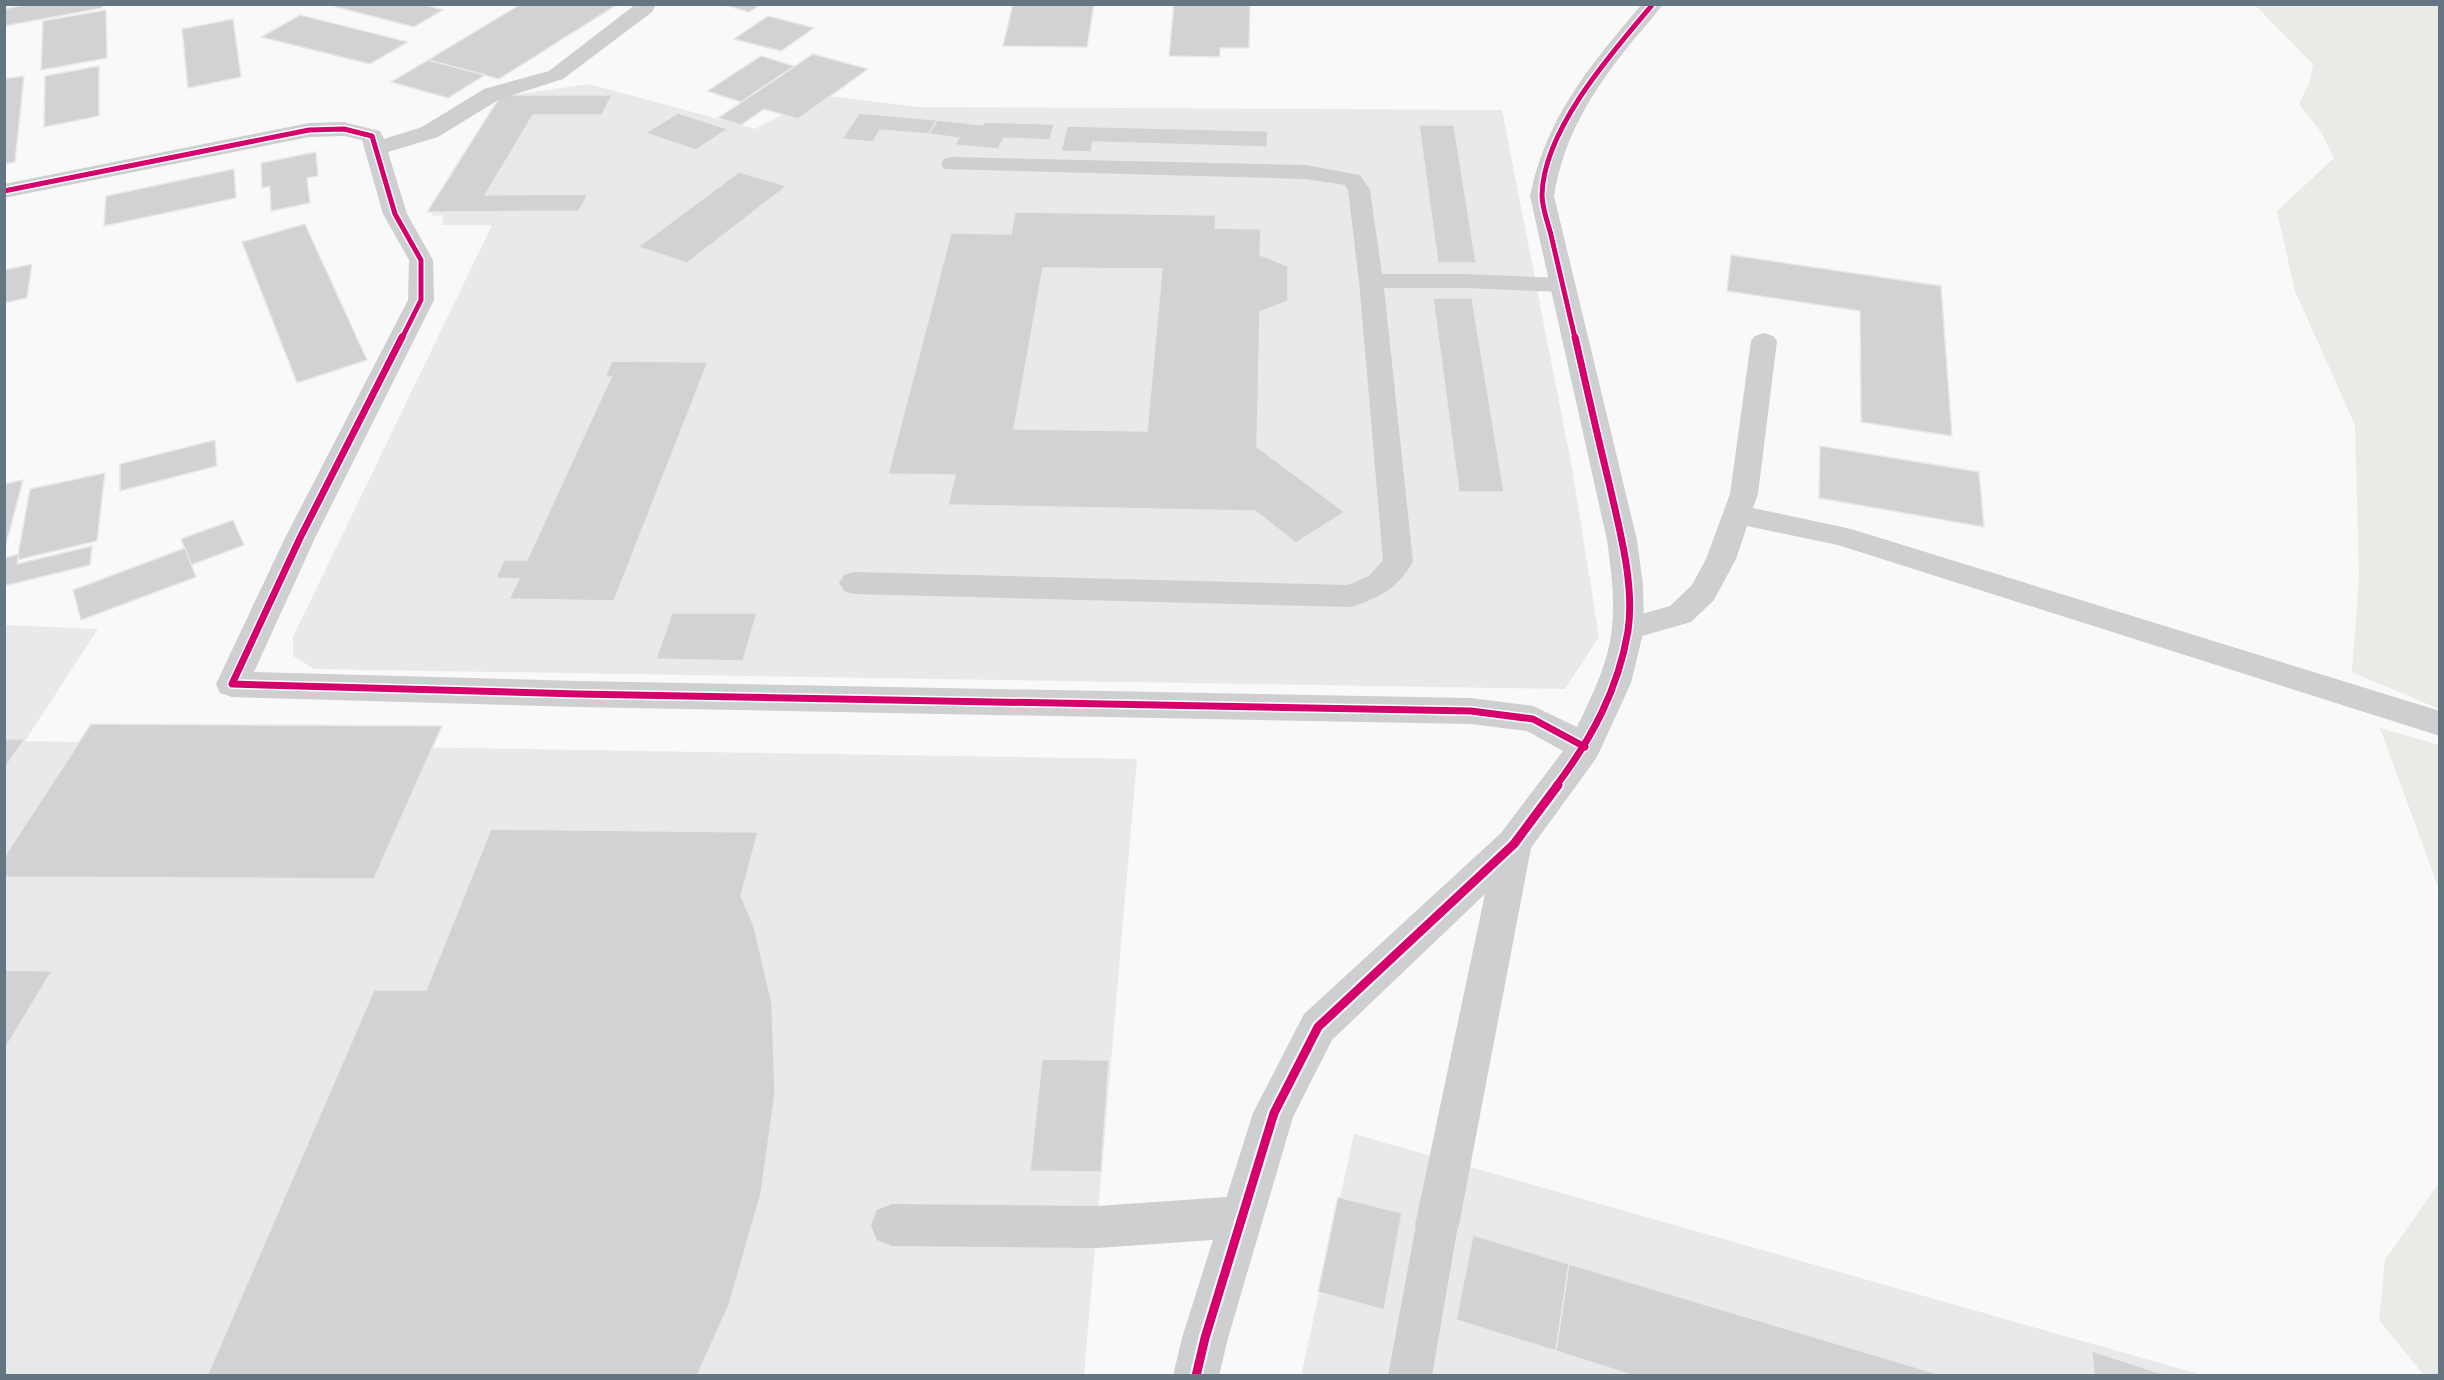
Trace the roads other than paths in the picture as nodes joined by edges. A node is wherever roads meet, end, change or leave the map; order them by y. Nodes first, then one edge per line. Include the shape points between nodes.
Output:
1 (646, 4) edge
2 (1653, 4) edge
3 (375, 149) junction
4 (952, 164) dead end
5 (4, 191) edge
6 (1371, 281) junction
7 (1562, 285) junction
8 (1764, 341) dead end
9 (1737, 514) junction
10 (854, 583) dead end
11 (1628, 629) junction
12 (2439, 724) edge
13 (1584, 747) junction
14 (1514, 844) junction
15 (1241, 1217) junction
16 (892, 1225) dead end
17 (1437, 1225) joint
18 (1418, 1373) edge
19 (1196, 1376) edge

1 - 3 street via 556,75 492,94 430,132
2 - 7 street via 1596,75 1561,130 1547,165 1542,196
3 - 5 street via 372,136 344,129 309,130
3 - 13 street via 395,214 421,260 421,300 305,528 232,684 1471,711 1533,719
4 - 6 lane via 1305,172 1352,180 1359,190
6 - 7 lane
6 - 10 lane via 1398,562 1379,584 1351,597
7 - 11 street via 1622,540
8 - 9 lane via 1744,494
9 - 11 lane via 1721,559 1703,592 1680,614
9 - 12 lane via 1840,536
11 - 13 street via 1615,683
13 - 14 street
14 - 15 street via 1318,1027 1274,1113
14 - 17 street
15 - 16 lane via 1097,1227
15 - 19 street
17 - 18 lane

